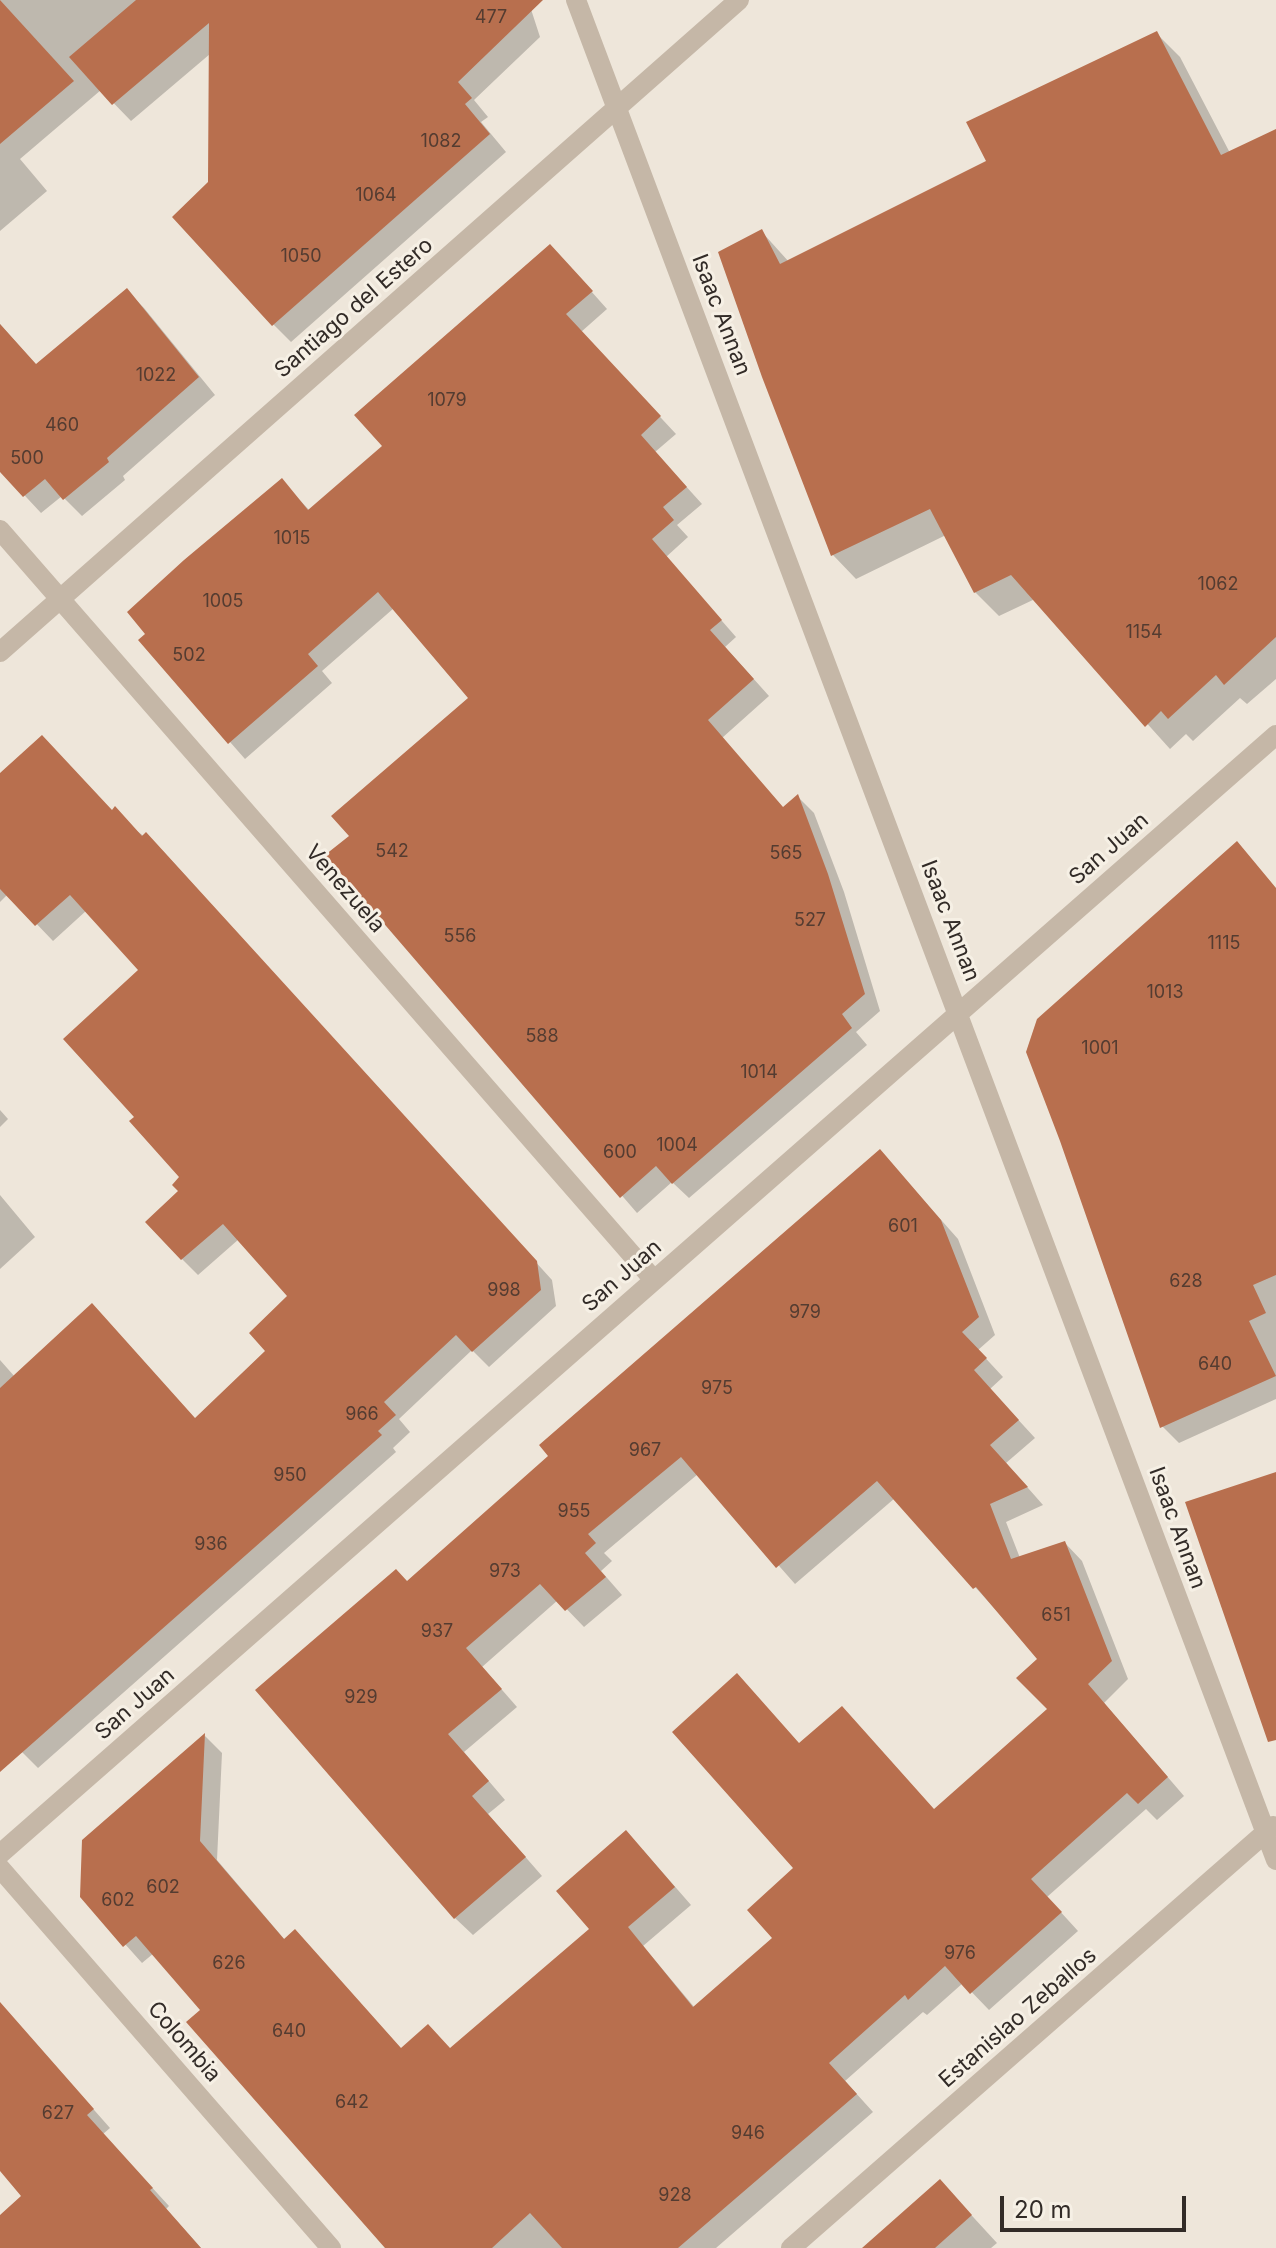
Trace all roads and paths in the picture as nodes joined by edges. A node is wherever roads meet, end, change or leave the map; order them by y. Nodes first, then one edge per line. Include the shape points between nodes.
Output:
1 (576, 0) edge
2 (739, 0) edge
3 (617, 107) junction
4 (0, 530) edge
5 (60, 599) junction
6 (0, 652) edge
7 (1276, 735) edge
8 (959, 1012) junction
9 (654, 1280) junction
10 (1271, 1828) edge
11 (0, 1854) edge
12 (1276, 1860) edge
13 (0, 1868) edge
14 (331, 2248) edge
15 (791, 2248) edge

1 - 3 street, Isaac Annan
2 - 3 street, Santiago del Estero
3 - 5 street, Santiago del Estero
3 - 8 street, Isaac Annan
4 - 5 street, Venezuela
5 - 6 street, Santiago del Estero
5 - 9 street, Venezuela
7 - 8 street, San Juan
8 - 9 street, San Juan
8 - 10 street, Isaac Annan
9 - 11 street, San Juan
10 - 12 street, Isaac Annan
10 - 15 street, Estanislao Zeballos
13 - 14 street, Colombia

